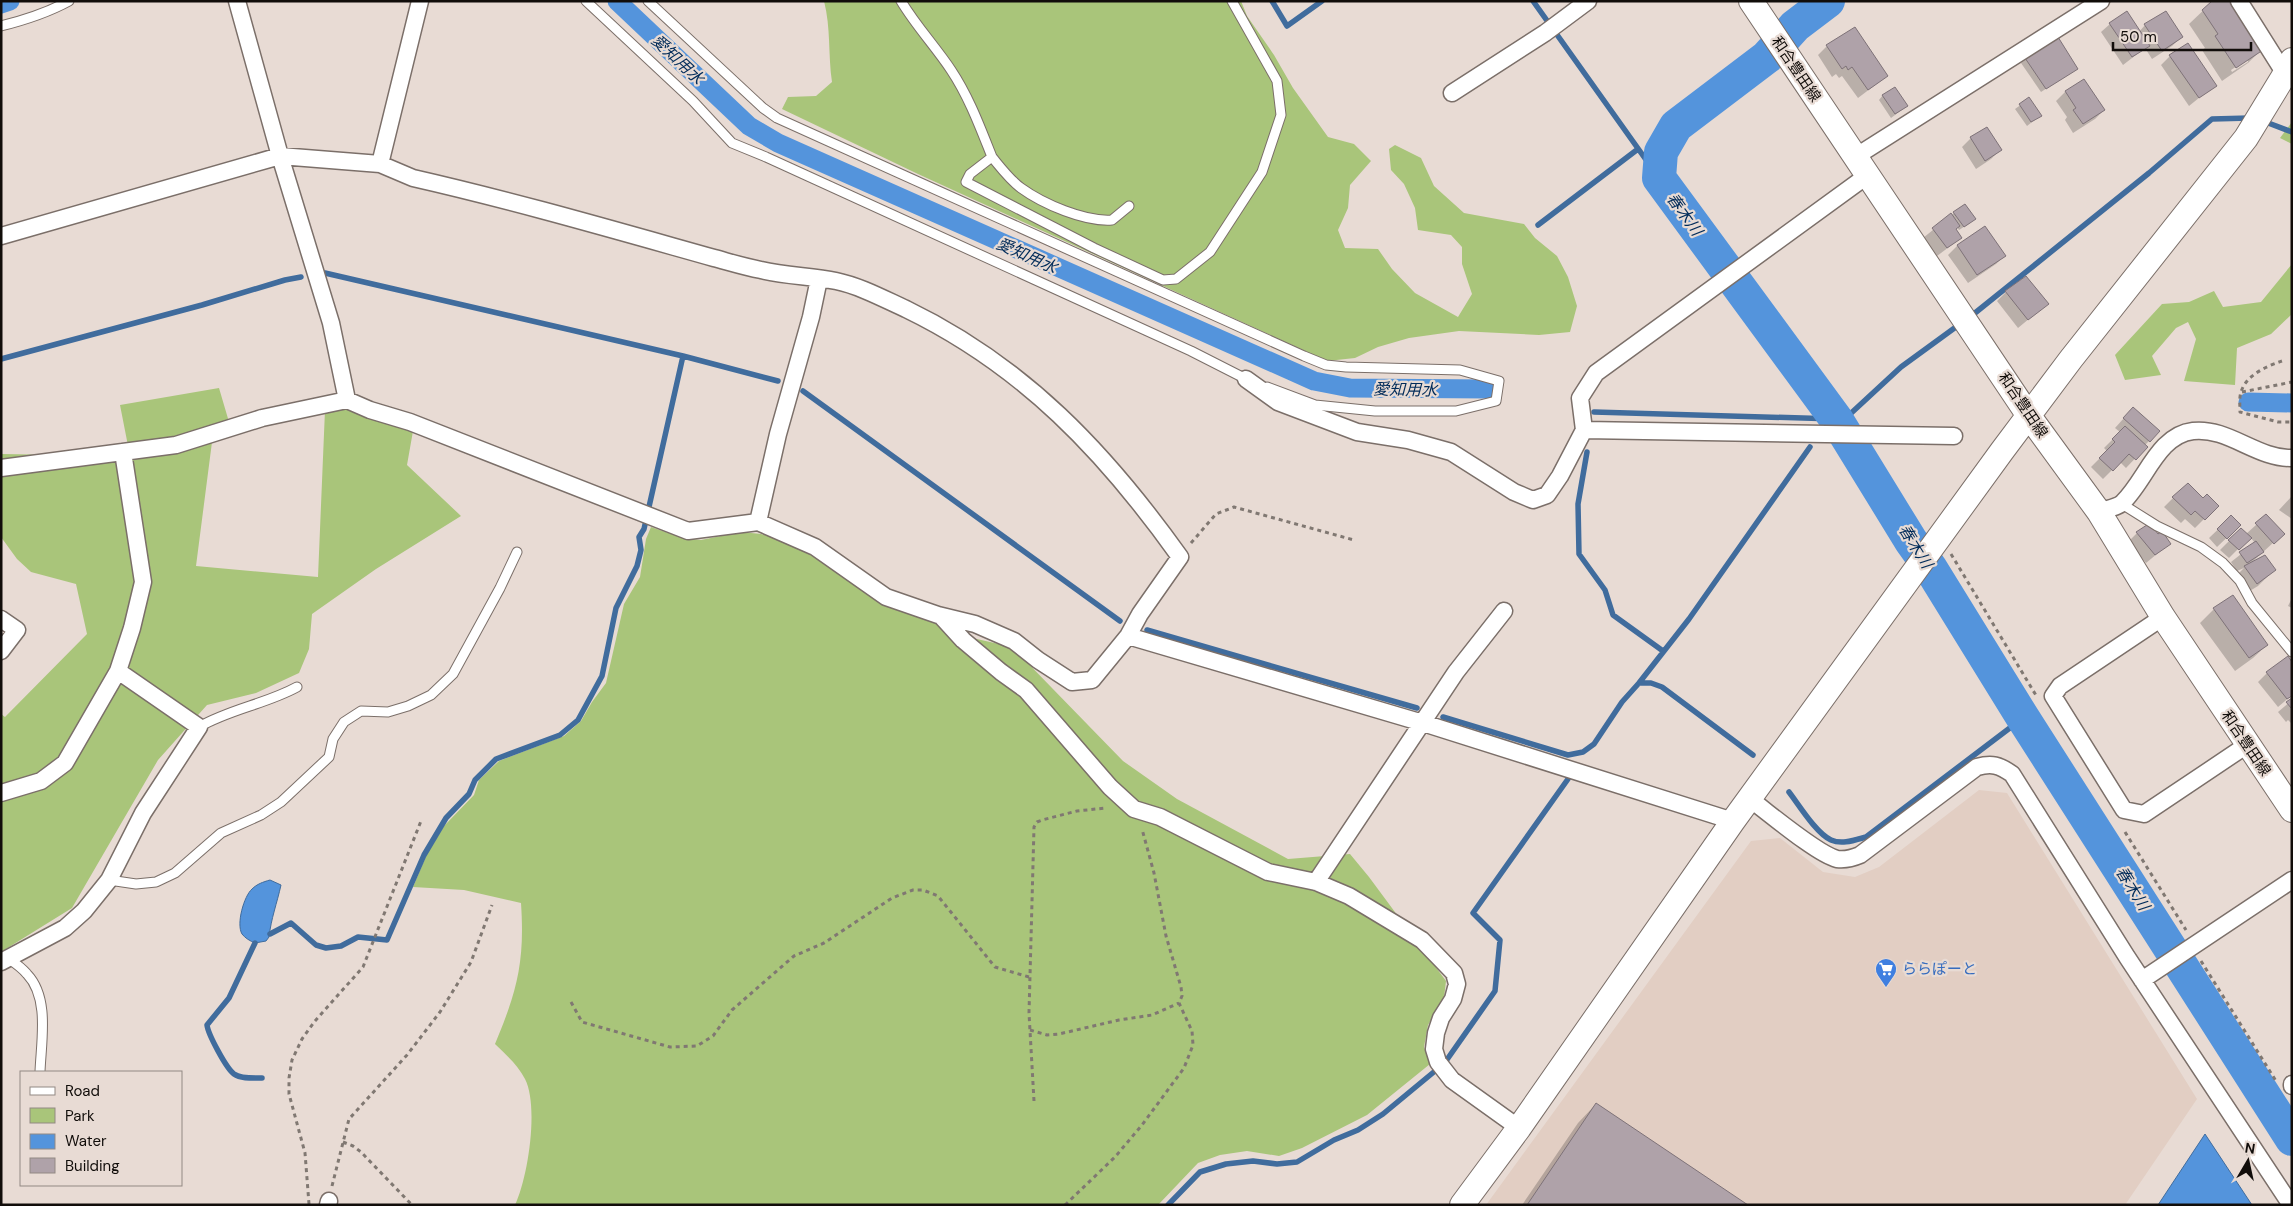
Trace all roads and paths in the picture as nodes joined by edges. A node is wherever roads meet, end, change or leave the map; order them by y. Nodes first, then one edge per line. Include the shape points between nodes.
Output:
1 (68, 1) edge
2 (237, 1) edge
3 (420, 1) edge
4 (586, 1) edge
5 (648, 1) edge
6 (901, 1) edge
7 (1232, 1) edge
8 (1588, 1) edge
9 (1751, 1) edge
10 (2101, 1) edge
11 (2239, 1) edge
12 (1, 26) edge
13 (2289, 67) edge
14 (1452, 94) dead end
15 (280, 156) junction
16 (992, 157) junction
17 (380, 164) junction
18 (1861, 166) junction
19 (1129, 206) dead end
20 (1, 236) edge
21 (818, 279) junction
22 (2282, 361) dead end
23 (1246, 379) junction
24 (2292, 382) edge
25 (2241, 392) junction
26 (347, 400) junction
27 (2030, 416) junction
28 (2292, 422) edge
29 (1584, 430) junction
30 (1954, 436) dead end
31 (123, 452) junction
32 (2292, 458) edge
33 (1, 468) edge
34 (2122, 504) junction
35 (2099, 512) junction
36 (758, 522) junction
37 (1354, 540) dead end
38 (1944, 545) junction
39 (517, 552) dead end
40 (1180, 557) junction
41 (1504, 611) dead end
42 (942, 617) junction
43 (2164, 617) junction
44 (1, 619) edge
45 (1128, 636) junction
46 (1, 651) edge
47 (2292, 652) edge
48 (118, 671) junction
49 (297, 687) dead end
50 (2037, 698) dead end
51 (1422, 723) junction
52 (199, 727) junction
53 (2247, 745) junction
54 (1, 793) edge
55 (1750, 799) junction
56 (1125, 801) junction
57 (2292, 810) edge
58 (1142, 812) junction
59 (421, 821) dead end
60 (1733, 821) junction
61 (2125, 832) dead end
62 (109, 880) junction
63 (2292, 880) edge
64 (1316, 882) junction
65 (492, 905) dead end
66 (2186, 930) dead end
67 (2199, 958) dead end
68 (5, 960) edge
69 (1029, 976) junction
70 (2149, 976) junction
71 (571, 1002) dead end
72 (1179, 1003) junction
73 (1030, 1030) junction
74 (40, 1071) edge
75 (2287, 1084) edge
76 (1034, 1101) dead end
77 (1518, 1128) junction
78 (343, 1142) junction
79 (329, 1203) edge
80 (309, 1205) edge
81 (412, 1205) edge
82 (1065, 1205) edge
83 (1462, 1205) edge
84 (2291, 1205) edge

1 - 12 lane via 32,18
2 - 15 street
3 - 17 street
4 - 23 lane via 693,101 732,143
5 - 23 lane via 777,118 1304,356 1326,365 1460,370 1498,381 1496,401 1456,411 1375,411 1315,405
6 - 16 lane via 917,28 951,71 972,107
7 - 16 lane via 1277,81 1281,115 1262,172 1210,252 1176,279 1163,280 966,182 970,174
8 - 14 street
9 - 18 street, 和合豊田線
10 - 18 street
11 - 13 street
13 - 27 street via 2246,138
15 - 17 street
15 - 20 street
15 - 26 street via 331,323
16 - 19 lane via 1021,188 1075,214 1112,220
17 - 21 street via 412,178 762,270
18 - 27 street, 和合豊田線
18 - 29 street via 1596,373 1580,398
21 - 36 street
21 - 40 street via 856,288 928,320 965,341 1026,384 1114,472
22 - 25 path via 2254,376
23 - 29 street via 1278,402 1357,432 1408,440 1451,452 1532,500 1547,495
24 - 25 path
25 - 28 path via 2240,412 2278,422
26 - 31 street via 262,418 176,445
26 - 36 street via 688,530
27 - 35 street, 和合豊田線
27 - 38 street
29 - 30 street
31 - 33 street
31 - 48 street via 143,582
32 - 34 street via 2259,452 2216,432 2194,431 2175,436
34 - 35 street
34 - 47 lane via 2157,526 2201,547 2223,563
35 - 43 street, 和合豊田線
36 - 42 street via 815,547 886,597
37 - 40 path via 1234,507 1216,514
38 - 50 path
38 - 55 street via 1911,575
39 - 62 lane via 453,674 431,695 388,712 361,711 344,722 333,739 329,757 295,790 261,815 221,833 175,873 156,882 136,884
40 - 45 street
41 - 51 street via 1456,672
42 - 45 street via 975,624 1014,640 1072,682 1092,680
42 - 56 street via 963,640 1026,690
43 - 53 street, 和合豊田線
43 - 53 street via 2060,686 2053,696 2124,810 2144,814
44 - 46 street via 17,630
45 - 51 street
48 - 52 street
48 - 54 street via 65,763 41,780
49 - 52 lane via 277,698 215,717
51 - 60 street
51 - 64 street
52 - 62 street via 143,814
53 - 57 street, 和合豊田線
55 - 60 street
55 - 70 street via 1824,853 1838,859 1849,859 1860,855 1977,767 2001,766 2012,774
56 - 58 street
56 - 69 path via 1115,806 1037,822 1034,828
58 - 64 street via 1160,817 1268,872
58 - 72 path via 1141,826 1181,987
59 - 80 path via 363,966 315,1021 292,1060 289,1094 305,1153
60 - 77 street
61 - 66 path
62 - 68 street via 84,911 65,928
63 - 70 street
64 - 77 street via 1348,896 1422,940 1454,973 1457,984 1453,999 1436,1034 1434,1049 1438,1062 1452,1080
65 - 78 path via 459,984 407,1055 354,1112
67 - 75 path
68 - 74 lane via 28,974 38,991 42,1018
69 - 71 path via 995,967 938,896 913,890 892,898 824,944 794,956 732,1010 713,1036 697,1046 670,1047 582,1022
69 - 73 path
70 - 84 street
72 - 73 path via 1152,1015 1059,1034 1047,1035
72 - 82 path via 1192,1032 1193,1045 1184,1068 1115,1157
73 - 76 path
77 - 83 street
78 - 79 path
78 - 81 path via 361,1152

